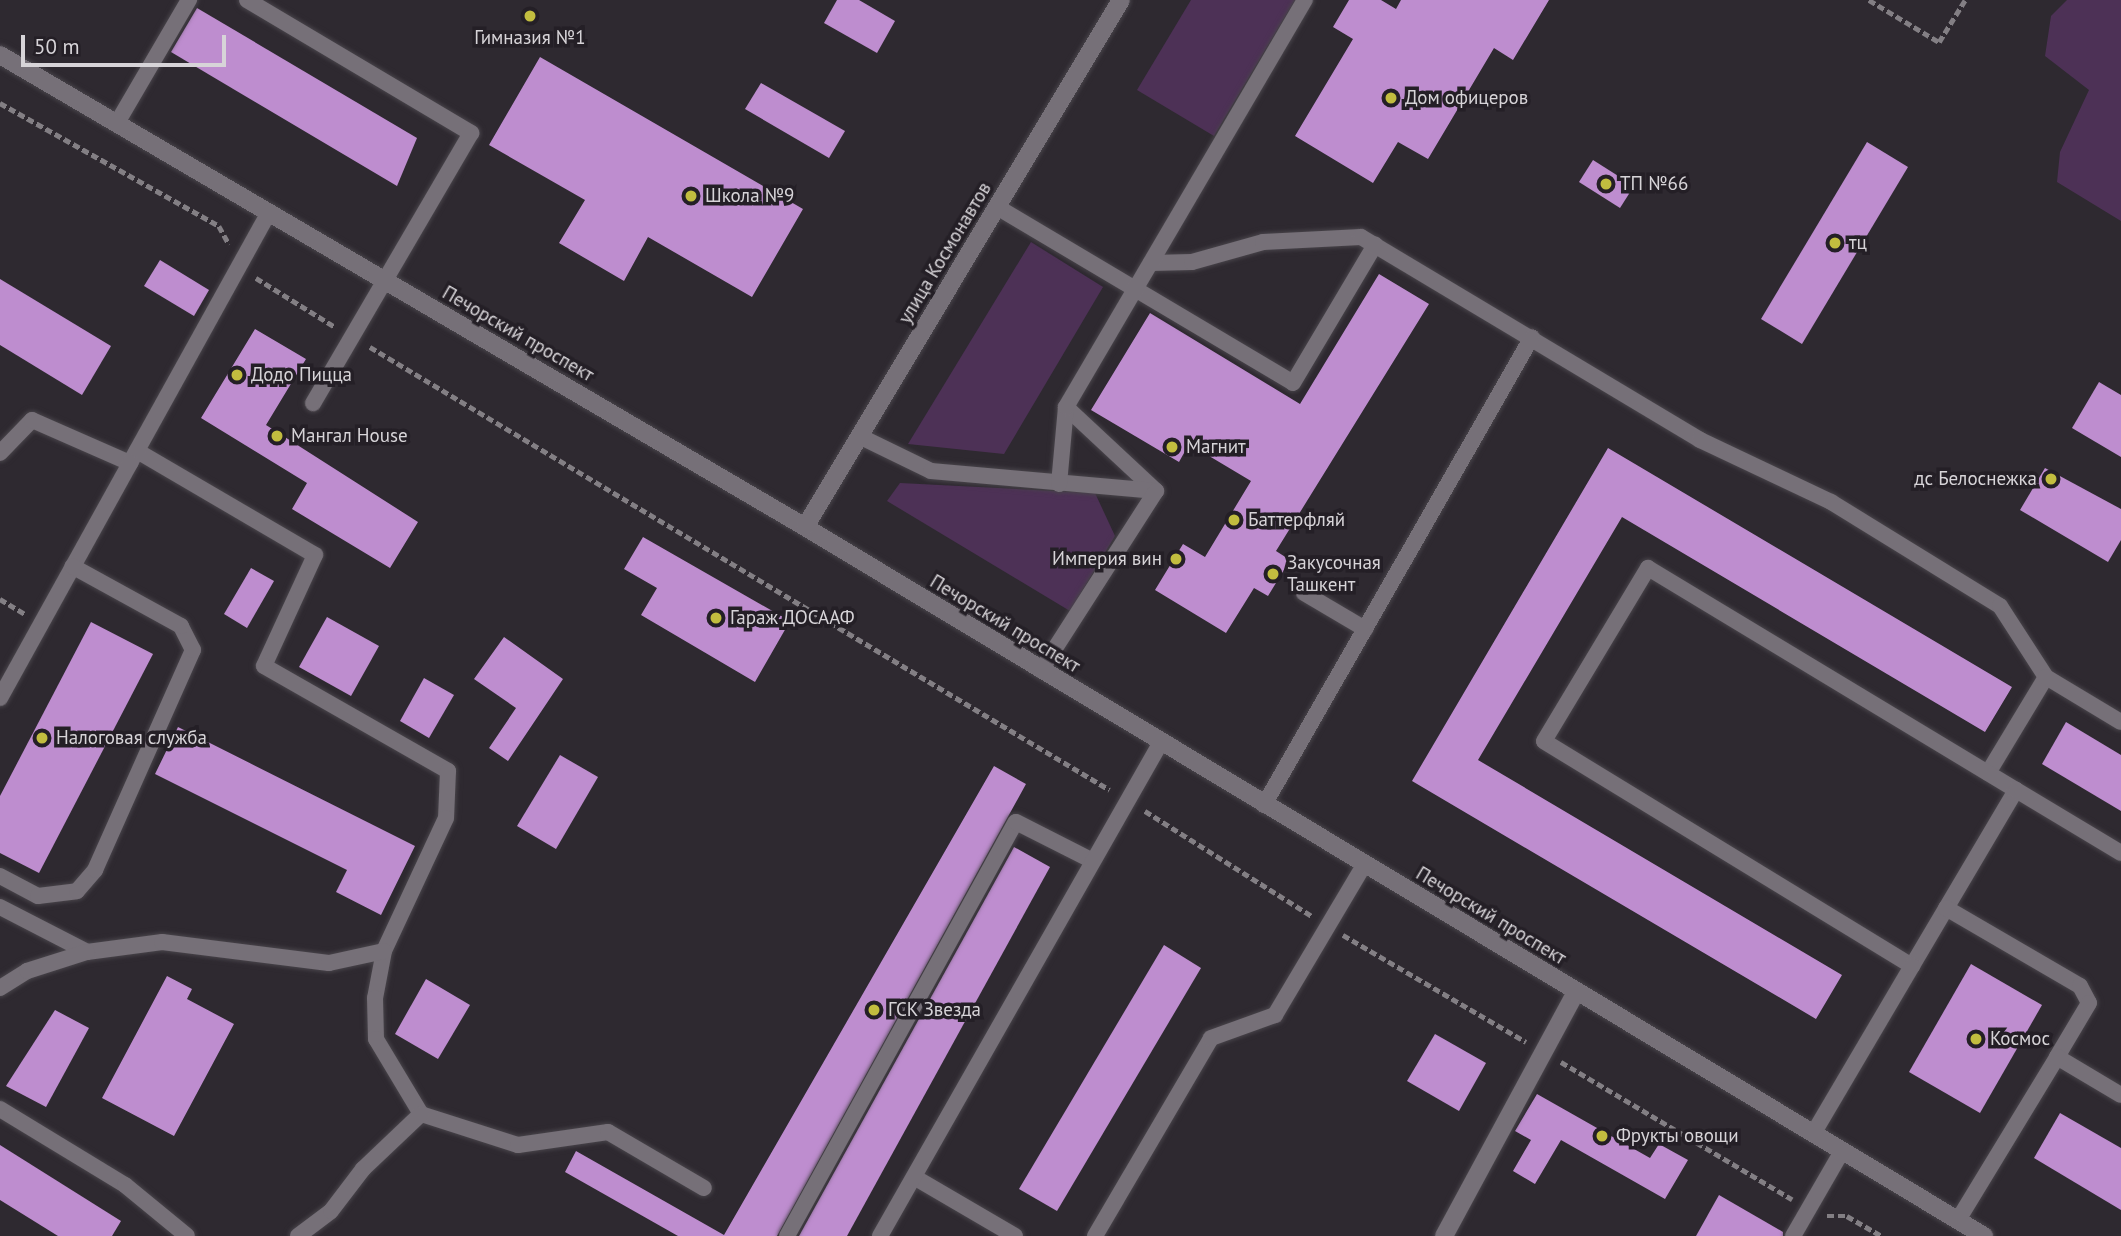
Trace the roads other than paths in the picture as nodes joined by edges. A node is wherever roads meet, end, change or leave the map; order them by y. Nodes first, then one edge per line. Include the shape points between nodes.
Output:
1 (189, 0) edge
2 (247, 0) edge
3 (1121, 0) edge
4 (1305, 0) edge
5 (0, 55) edge
6 (117, 123) junction
7 (997, 207) junction
8 (269, 212) junction
9 (1375, 246) junction
10 (1151, 262) junction
11 (384, 280) junction
12 (1135, 290) junction
13 (1532, 337) junction
14 (313, 402) dead end
15 (1066, 407) junction
16 (859, 436) junction
17 (0, 453) edge
18 (133, 457) junction
19 (1059, 484) junction
20 (1156, 491) junction
21 (805, 527) junction
22 (72, 566) junction
23 (1304, 593) dead end
24 (1365, 629) junction
25 (1041, 670) junction
26 (2046, 677) junction
27 (0, 698) edge
28 (2121, 722) edge
29 (1160, 744) junction
30 (1989, 773) junction
31 (2016, 790) junction
32 (1264, 805) junction
33 (2121, 853) edge
34 (1093, 861) junction
35 (1364, 864) junction
36 (0, 876) edge
37 (0, 907) edge
38 (1946, 908) junction
39 (384, 951) junction
40 (87, 952) junction
41 (1912, 966) junction
42 (0, 988) edge
43 (1576, 992) junction
44 (2057, 1056) junction
45 (2121, 1095) edge
46 (0, 1109) edge
47 (421, 1114) junction
48 (1813, 1134) junction
49 (1842, 1151) junction
50 (914, 1178) junction
51 (704, 1188) dead end
52 (1958, 1220) junction
53 (187, 1236) edge
54 (298, 1236) edge
55 (787, 1236) edge
56 (880, 1236) edge
57 (1015, 1236) edge
58 (1095, 1236) edge
59 (1444, 1236) edge
60 (1793, 1236) edge
61 (1984, 1236) edge

1 - 6 lane
2 - 11 lane via 471,133
3 - 7 main road, улица Космонавтов
4 - 10 lane
5 - 6 main road, Печорский проспект
6 - 8 main road, Печорский проспект
7 - 12 lane
7 - 16 main road, улица Космонавтов
8 - 11 main road, Печорский проспект
8 - 18 lane
9 - 10 lane via 1361,237 1263,242 1192,262
9 - 12 lane via 1293,383
9 - 13 lane
10 - 12 lane
11 - 14 lane
11 - 21 main road, Печорский проспект
12 - 15 lane
13 - 24 lane
13 - 26 lane via 1700,440 1831,502 2000,606
15 - 19 lane
15 - 20 lane
16 - 19 lane via 932,471
16 - 21 main road, улица Космонавтов
17 - 18 lane via 32,420
18 - 22 lane
18 - 39 lane via 315,555 264,666 448,771 446,817 433,857
19 - 20 lane
20 - 25 lane
21 - 25 main road, Печорский проспект
22 - 27 lane
22 - 36 lane via 181,626 191,658 96,870 77,891 38,896
23 - 24 lane
24 - 32 lane
25 - 29 main road, Печорский проспект
26 - 28 lane
26 - 30 lane
29 - 32 main road, Печорский проспект
29 - 34 lane
30 - 31 lane
30 - 41 lane via 1648,568 1544,741
31 - 33 lane
31 - 38 lane
32 - 35 main road, Печорский проспект
34 - 50 lane
34 - 55 lane via 1016,822
35 - 43 main road, Печорский проспект
35 - 58 lane via 1275,1015 1211,1038
37 - 40 lane
38 - 41 lane
38 - 44 lane via 2080,986 2089,1003
39 - 40 lane via 329,963 162,942
39 - 47 lane via 375,998 376,1039
40 - 42 lane via 27,971
41 - 48 lane
43 - 48 main road, Печорский проспект
43 - 59 main road
44 - 45 lane
44 - 52 lane
46 - 53 lane via 125,1185
47 - 51 lane via 518,1145 608,1132
47 - 54 lane via 363,1169 331,1211
48 - 49 main road, Печорский проспект
49 - 52 main road, Печорский проспект
49 - 60 lane
50 - 56 lane
50 - 57 lane
52 - 61 main road, Печорский проспект

